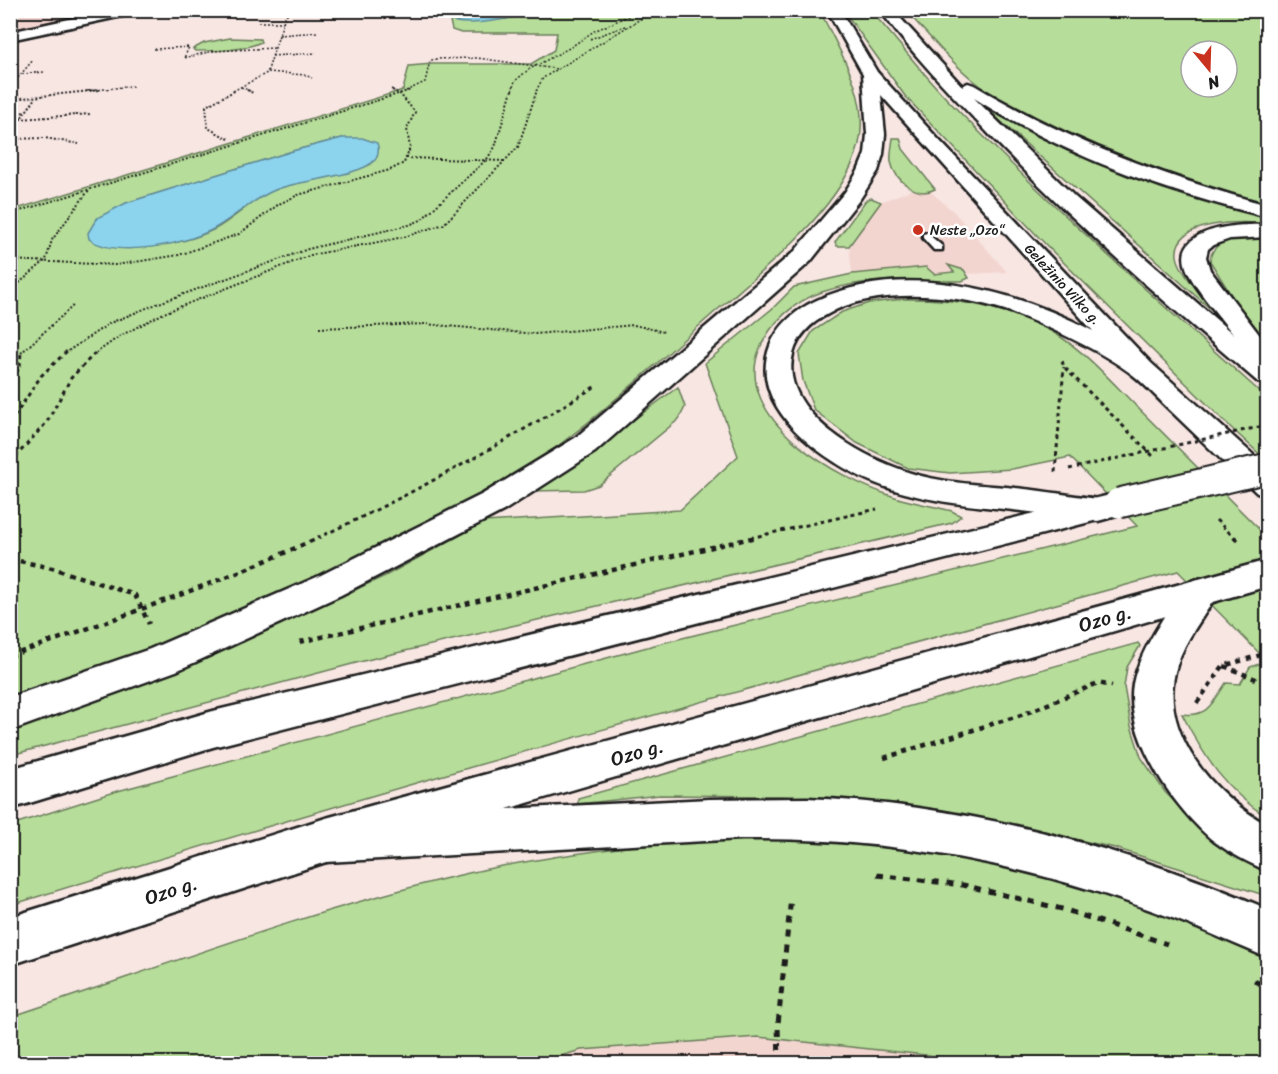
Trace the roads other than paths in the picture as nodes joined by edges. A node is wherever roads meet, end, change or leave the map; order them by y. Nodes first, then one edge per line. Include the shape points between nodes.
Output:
1 (132, 10) edge
2 (833, 10) edge
3 (886, 10) edge
4 (10, 36) edge
5 (933, 64) junction
6 (871, 74) junction
7 (1268, 211) edge
8 (1268, 231) edge
9 (927, 236) dead end
10 (938, 248) dead end
11 (1268, 363) edge
12 (1142, 369) junction
13 (1268, 376) edge
14 (1268, 468) edge
15 (1268, 486) edge
16 (1108, 506) junction
17 (1268, 573) edge
18 (1200, 592) junction
19 (10, 714) edge
20 (10, 789) edge
21 (326, 840) junction
22 (1268, 849) edge
23 (1268, 934) edge
24 (10, 941) edge

1 - 4 main road
2 - 6 main road, Geležinio Vilko g.
3 - 5 main road
5 - 7 main road via 1012,114 1093,153
5 - 13 main road via 982,119 1081,213 1202,323
6 - 12 main road, Geležinio Vilko g.
6 - 19 main road via 874,154 853,195 802,257 585,446 494,502 329,586 163,660
8 - 11 main road via 1210,237 1198,248 1195,262
9 - 10 lane
12 - 15 main road, Geležinio Vilko g.
12 - 16 main road via 1052,321 993,300 939,291 866,293 831,303 786,336 780,356 778,376 787,403 814,432 885,476 950,492
14 - 16 main road, bridge
16 - 20 main road via 213,729
17 - 18 main road, Ozo g.
18 - 21 main road, Ozo g.
18 - 22 main road via 1157,664 1152,696 1159,737 1190,786 1229,826
21 - 23 main road via 695,820 870,822 968,837 1102,870
21 - 24 main road, Ozo g.

